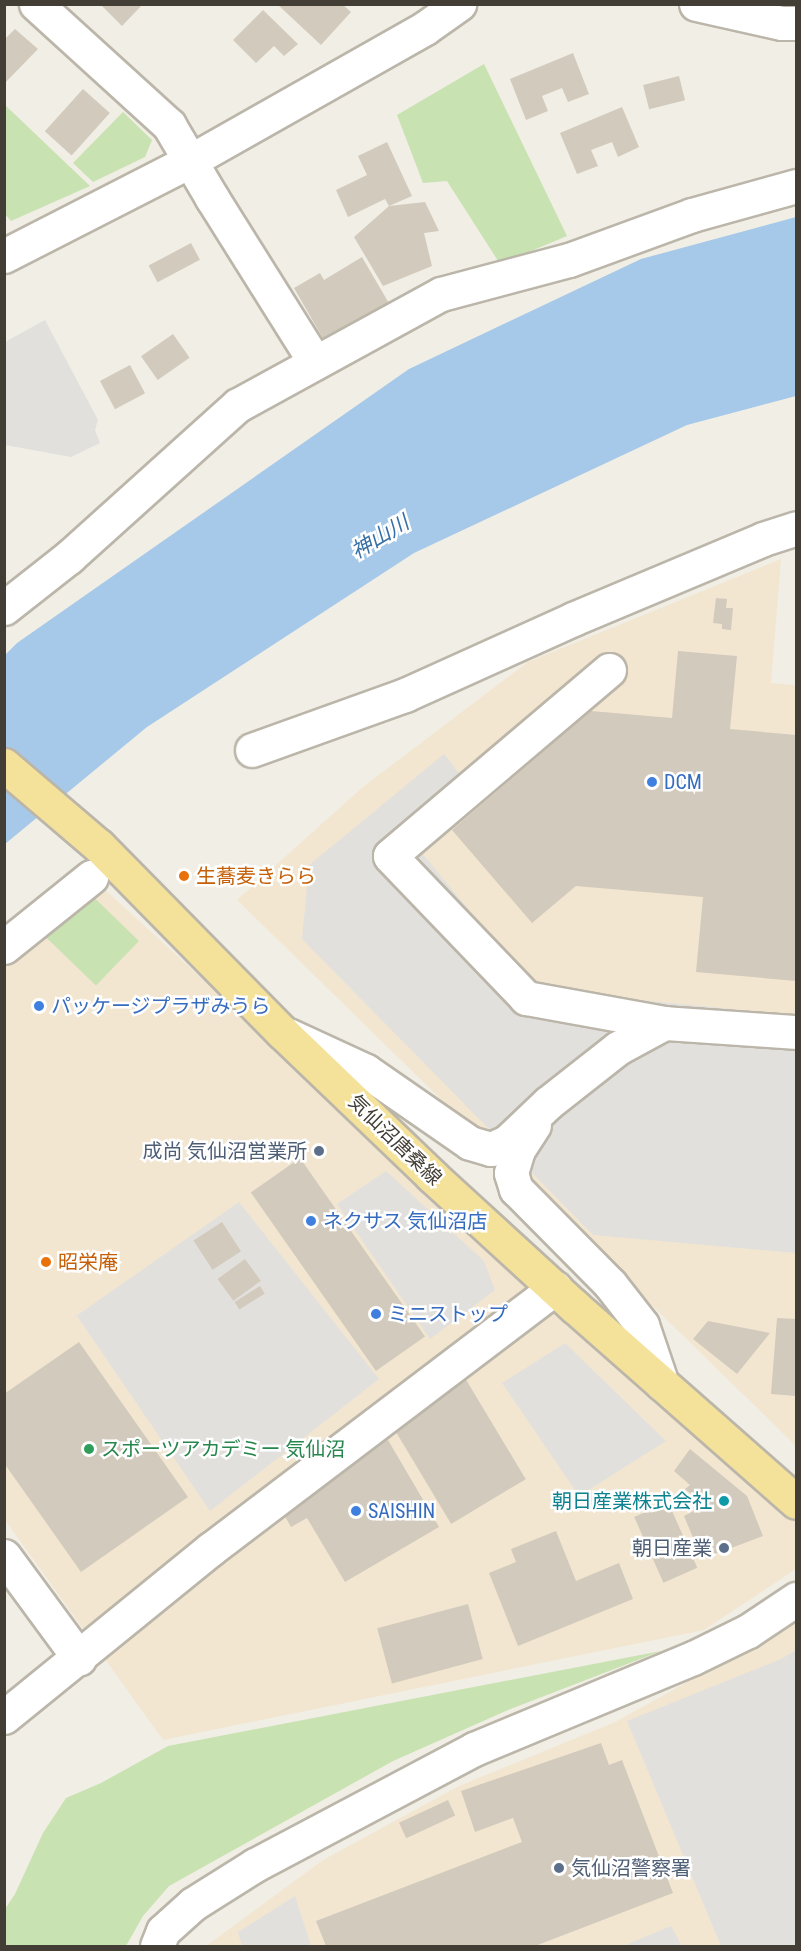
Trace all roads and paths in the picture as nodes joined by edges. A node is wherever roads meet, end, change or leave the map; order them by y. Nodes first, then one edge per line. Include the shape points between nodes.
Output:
1 (36, 4) edge
2 (696, 4) edge
3 (449, 7) edge
4 (796, 23) edge
5 (190, 161) junction
6 (796, 186) edge
7 (4, 256) edge
8 (315, 362) junction
9 (796, 528) edge
10 (4, 608) edge
11 (609, 670) dead end
12 (252, 750) dead end
13 (4, 765) edge
14 (91, 877) dead end
15 (4, 947) edge
16 (665, 1023) junction
17 (282, 1032) junction
18 (796, 1032) edge
19 (548, 1103) junction
20 (555, 1288) junction
21 (662, 1384) junction
22 (796, 1503) edge
23 (4, 1556) edge
24 (796, 1599) edge
25 (79, 1658) junction
26 (4, 1717) edge
27 (158, 1947) edge

1 - 5 street via 169,125
2 - 4 street
3 - 5 street
5 - 7 street
5 - 8 street
6 - 8 street via 692,215 570,260 441,294
8 - 10 street via 238,405 69,557
9 - 12 street via 594,610 405,695
11 - 16 street via 390,856 526,998
13 - 17 main road, 気仙沼唐桑線 via 99,846
14 - 15 street
16 - 18 street
16 - 19 street via 618,1048
17 - 19 street via 366,1071 471,1143 491,1149 507,1142
17 - 20 main road, 気仙沼唐桑線
19 - 21 street via 518,1149 511,1173 516,1190 610,1284 642,1325
20 - 21 main road, 気仙沼唐桑線
20 - 25 street via 212,1549
21 - 22 main road, 気仙沼唐桑線
23 - 25 street
24 - 27 street via 748,1631 693,1658 474,1749 255,1865 193,1904 163,1931
25 - 26 street

